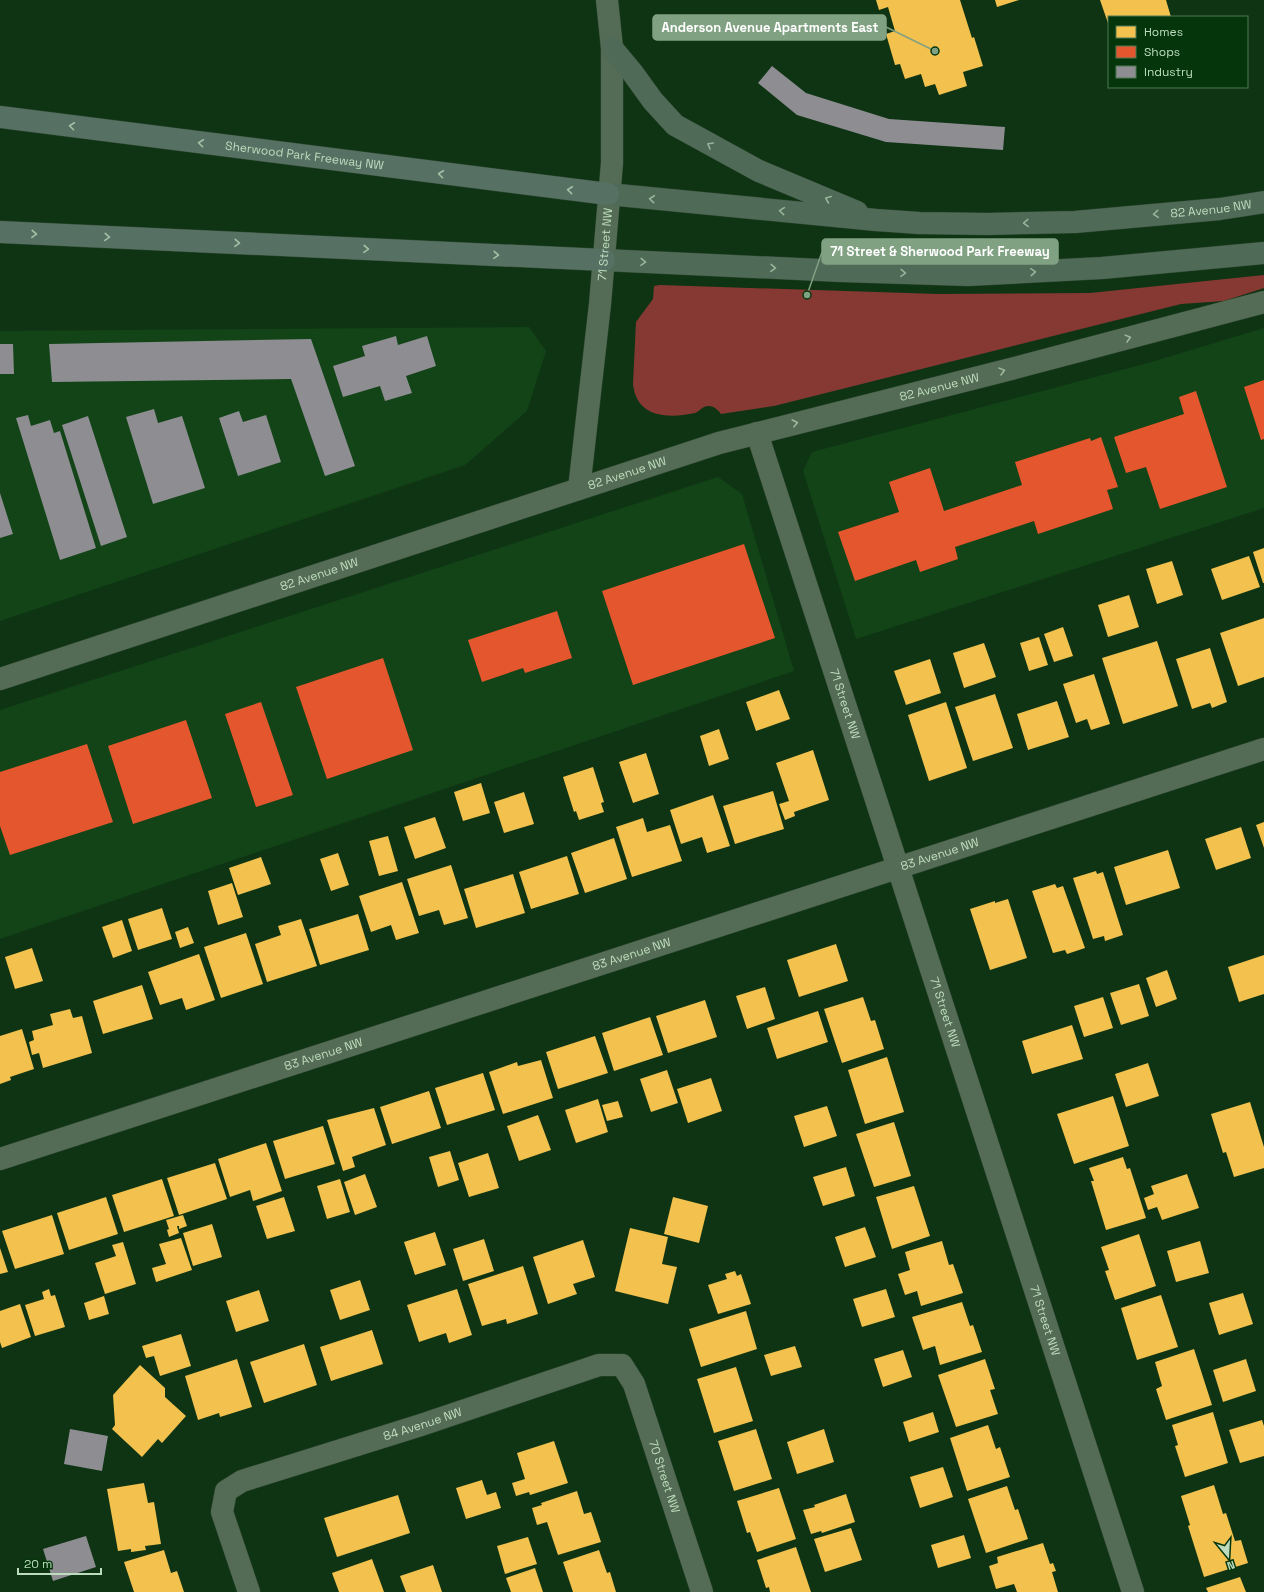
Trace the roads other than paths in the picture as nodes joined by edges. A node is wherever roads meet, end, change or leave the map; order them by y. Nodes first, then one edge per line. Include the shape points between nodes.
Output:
1 (608, 0) edge
2 (612, 48) junction
3 (0, 117) edge
4 (608, 194) junction
5 (1264, 202) edge
6 (876, 220) junction
7 (0, 232) edge
8 (1264, 253) edge
9 (604, 260) junction
10 (1264, 302) edge
11 (757, 433) junction
12 (579, 489) junction
13 (0, 679) edge
14 (1264, 749) edge
15 (898, 867) junction
16 (0, 1159) edge
17 (622, 1365) joint
18 (249, 1592) edge
19 (702, 1592) edge
20 (1133, 1592) edge

1 - 2 street, 71 Street NW
2 - 4 street, 71 Street NW via 612,163
6 -> 2 main road via 759,171 675,125
4 -> 3 highway, Sherwood Park Freeway NW
6 -> 4 main road, 82 Avenue NW
4 - 9 street, 71 Street NW
5 -> 6 main road, 82 Avenue NW via 1220,209 1075,222 987,224
7 -> 9 highway
9 -> 8 main road via 968,275 1102,268
9 - 12 street, 71 Street NW
11 -> 10 street, 82 Avenue NW
11 - 12 street, 82 Avenue NW
11 - 15 street, 71 Street NW
12 - 13 street, 82 Avenue NW
14 - 15 street, 83 Avenue NW
15 - 16 street, 83 Avenue NW
15 - 20 street, 71 Street NW
17 - 18 street, 84 Avenue NW via 599,1365 421,1425 242,1481 226,1491 222,1512
17 - 19 street, 70 Street NW via 634,1384

